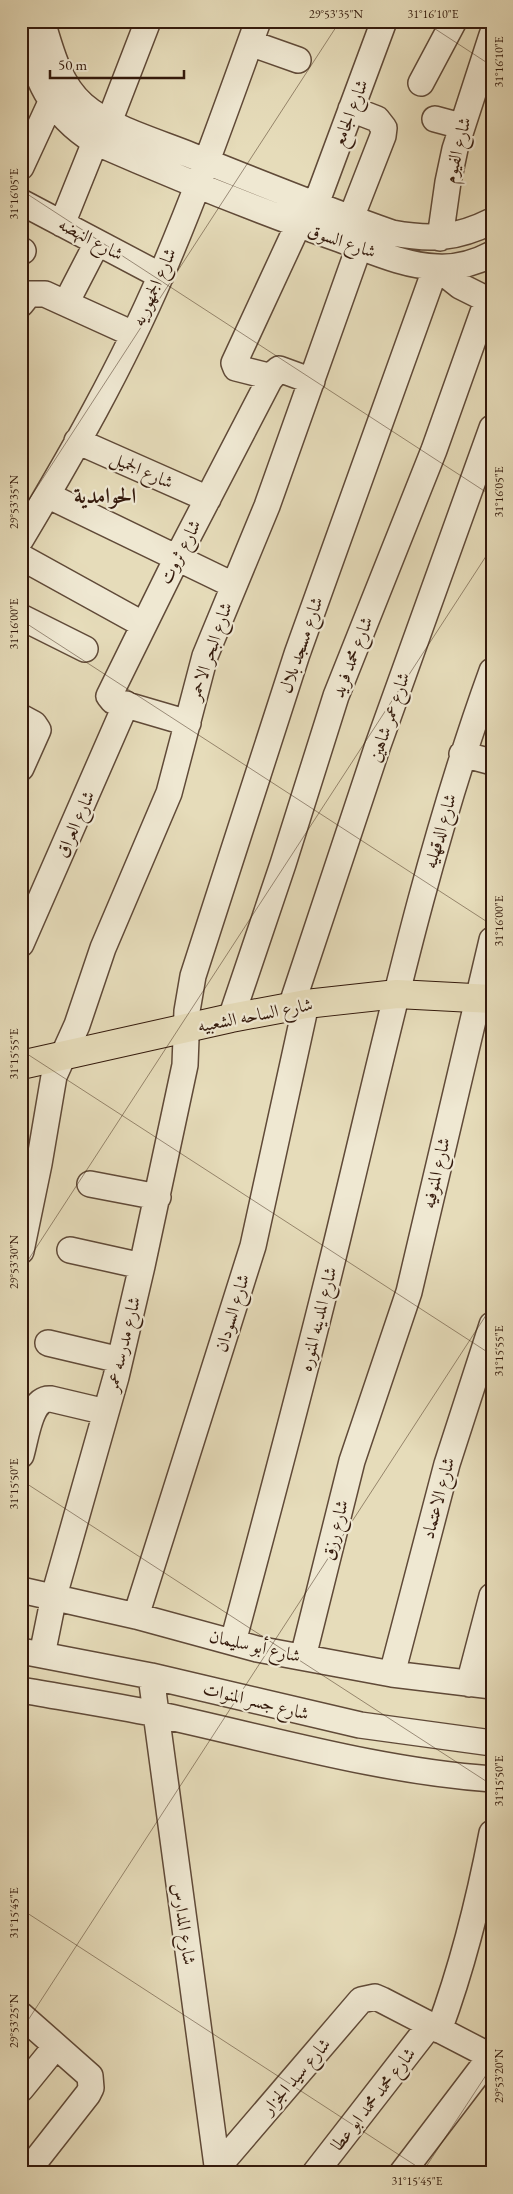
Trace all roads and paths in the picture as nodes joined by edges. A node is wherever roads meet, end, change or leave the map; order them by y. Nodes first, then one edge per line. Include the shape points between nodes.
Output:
1 (148, 21) edge
2 (384, 21) edge
3 (454, 21) edge
4 (481, 21) edge
5 (492, 24) edge
6 (34, 32) edge
7 (254, 32) edge
8 (492, 34) edge
9 (298, 60) dead end
10 (422, 83) dead end
11 (52, 102) junction
12 (351, 109) junction
13 (435, 119) dead end
14 (109, 122) junction
15 (461, 126) junction
16 (95, 142) junction
17 (206, 162) junction
18 (21, 167) edge
19 (197, 185) junction
20 (21, 202) edge
21 (316, 204) junction
22 (351, 218) junction
23 (492, 221) edge
24 (62, 224) junction
25 (298, 225) junction
26 (440, 238) junction
27 (97, 243) junction
28 (359, 247) junction
29 (492, 254) edge
30 (436, 267) junction
31 (161, 276) junction
32 (27, 299) edge
33 (490, 302) edge
34 (66, 303) junction
35 (133, 334) junction
36 (272, 377) junction
37 (312, 381) junction
38 (492, 428) edge
39 (77, 441) junction
40 (47, 495) junction
41 (208, 499) junction
42 (21, 539) edge
43 (21, 556) edge
44 (177, 558) junction
45 (233, 585) junction
46 (21, 616) edge
47 (144, 625) junction
48 (85, 649) dead end
49 (492, 670) edge
50 (126, 704) junction
51 (29, 722) edge
52 (188, 722) junction
53 (462, 754) junction
54 (492, 762) edge
55 (21, 768) edge
56 (492, 940) edge
57 (21, 944) edge
58 (397, 994) junction
59 (485, 998) edge
60 (298, 1006) junction
61 (230, 1018) junction
62 (186, 1029) junction
63 (63, 1055) junction
64 (21, 1065) edge
65 (90, 1184) dead end
66 (158, 1197) junction
67 (70, 1250) dead end
68 (21, 1251) edge
69 (142, 1266) junction
70 (492, 1325) edge
71 (48, 1343) dead end
72 (120, 1360) junction
73 (371, 1403) joint
74 (106, 1412) junction
75 (21, 1455) edge
76 (21, 1590) edge
77 (54, 1596) junction
78 (492, 1596) edge
79 (136, 1616) junction
80 (232, 1642) junction
81 (32, 1653) edge
82 (303, 1657) junction
83 (392, 1674) junction
84 (151, 1676) junction
85 (481, 1685) edge
86 (21, 1690) edge
87 (156, 1714) junction
88 (492, 1743) edge
89 (492, 1778) edge
90 (492, 1833) edge
91 (21, 2016) edge
92 (435, 2028) junction
93 (56, 2046) junction
94 (491, 2057) edge
95 (21, 2089) edge
96 (21, 2169) edge
97 (218, 2170) edge
98 (26, 2173) edge
99 (315, 2173) edge
100 (402, 2173) edge

1 - 14 street
2 - 12 street, شارع الجامع
3 - 10 street
4 - 5 street
6 - 11 street, شارع السوق via 38,76
6 - 14 street, شارع السوق via 82,105
7 - 9 street
7 - 17 street, شارع الجمهوريه
8 - 15 street, شارع الفيوم
11 - 16 street, شارع السوق via 74,129
11 - 18 street
12 - 21 street, شارع الجامع
12 - 22 street via 377,119 384,128
13 - 15 street
14 - 17 street, شارع السوق
15 - 26 street, شارع الفيوم
16 - 19 street, شارع السوق
16 - 24 street
17 - 19 street, شارع الجمهوريه
17 - 21 street, شارع السوق
19 - 25 street, شارع السوق
19 - 31 street, شارع الجمهوريه
20 - 24 street, شارع النهضه
21 - 22 street, شارع السوق
22 - 26 street, شارع السوق via 392,233
23 - 26 street, شارع السوق
24 - 27 street, شارع النهضه
25 - 28 street, شارع السوق
25 - 36 street via 234,363 235,368
27 - 31 street, شارع النهضه
27 - 34 street
28 - 30 street, شارع السوق
28 - 37 street, شارع البحر الاحمر
29 - 30 street, شارع السوق via 455,267
30 - 33 street via 460,286
30 - 62 street, شارع مسجد بلال via 297,654 193,976
31 - 35 street, شارع الجمهوريه
32 - 34 street via 44,294
33 - 61 street, شارع محمد فريد via 336,696
34 - 35 street
35 - 39 street, شارع الجمهوريه
36 - 37 street via 280,369
36 - 41 street, شارع ثروت
37 - 45 street, شارع البحر الاحمر via 267,506
38 - 60 street, شارع عمر شاهين via 378,745
39 - 40 street, شارع الجمهوريه
39 - 41 street, شارع الجميل
40 - 42 street, شارع الجمهوريه
40 - 44 street
41 - 44 street, شارع ثروت
43 - 47 street
44 - 45 street
44 - 47 street, شارع ثروت
45 - 52 street, شارع البحر الاحمر via 205,656
46 - 48 street
47 - 50 street, شارع ثروت via 110,696 113,701
49 - 53 street, شارع الدقهليه
50 - 52 street, شارع ثروت
50 - 57 street, شارع العراق
51 - 55 street via 38,733
52 - 63 street, شارع البحر الاحمر via 168,793 106,939 77,1025
53 - 54 street
53 - 58 street, شارع الدقهليه
56 - 59 street, شارع المنوفيه
58 - 59 main road, شارع الساحه الشعبيه
58 - 60 main road, شارع الساحه الشعبيه
58 - 80 street, شارع المدينه المنوره via 317,1327
59 - 73 street, شارع المنوفيه via 407,1298
60 - 61 main road, شارع الساحه الشعبيه
60 - 79 street, شارع السودان via 252,1246
61 - 62 main road, شارع الساحه الشعبيه
62 - 63 main road, شارع الساحه الشعبيه
62 - 66 street, شارع مدرسه عمر via 185,1065
63 - 64 main road, شارع الساحه الشعبيه
63 - 68 street, شارع البحر الاحمر via 50,1086 39,1164
65 - 66 street
66 - 69 street, شارع مدرسه عمر
67 - 69 street
69 - 72 street, شارع مدرسه عمر
70 - 83 street, شارع الاعتماد via 447,1464
71 - 72 street
72 - 74 street, شارع مدرسه عمر
73 - 82 street, شارع رزق via 352,1461
74 - 75 street via 51,1399 42,1400 35,1406
74 - 77 street, شارع مدرسه عمر
76 - 77 street, شارع أبو سليمان
77 - 79 street, شارع أبو سليمان
77 - 81 street, شارع مدرسه عمر
78 - 85 street
79 - 80 street, شارع أبو سليمان
80 - 82 street, شارع أبو سليمان
81 - 84 street, شارع جسر المنوات
82 - 83 street, شارع أبو سليمان
83 - 85 street, شارع أبو سليمان
84 - 87 street, شارع المدارس
84 - 88 street, شارع جسر المنوات via 360,1725
86 - 87 street, شارع جسر المنوات
87 - 89 street, شارع جسر المنوات via 320,1752 427,1772
87 - 97 street, شارع المدارس
90 - 92 street via 466,1954
91 - 93 street
92 - 94 street
92 - 97 street, شارع سيد الجزار via 375,1997 361,2000
92 - 99 street, شارع محمد محمد ابو عطا
93 - 95 street
93 - 98 street via 90,2076 91,2088
94 - 100 street
96 - 98 street

